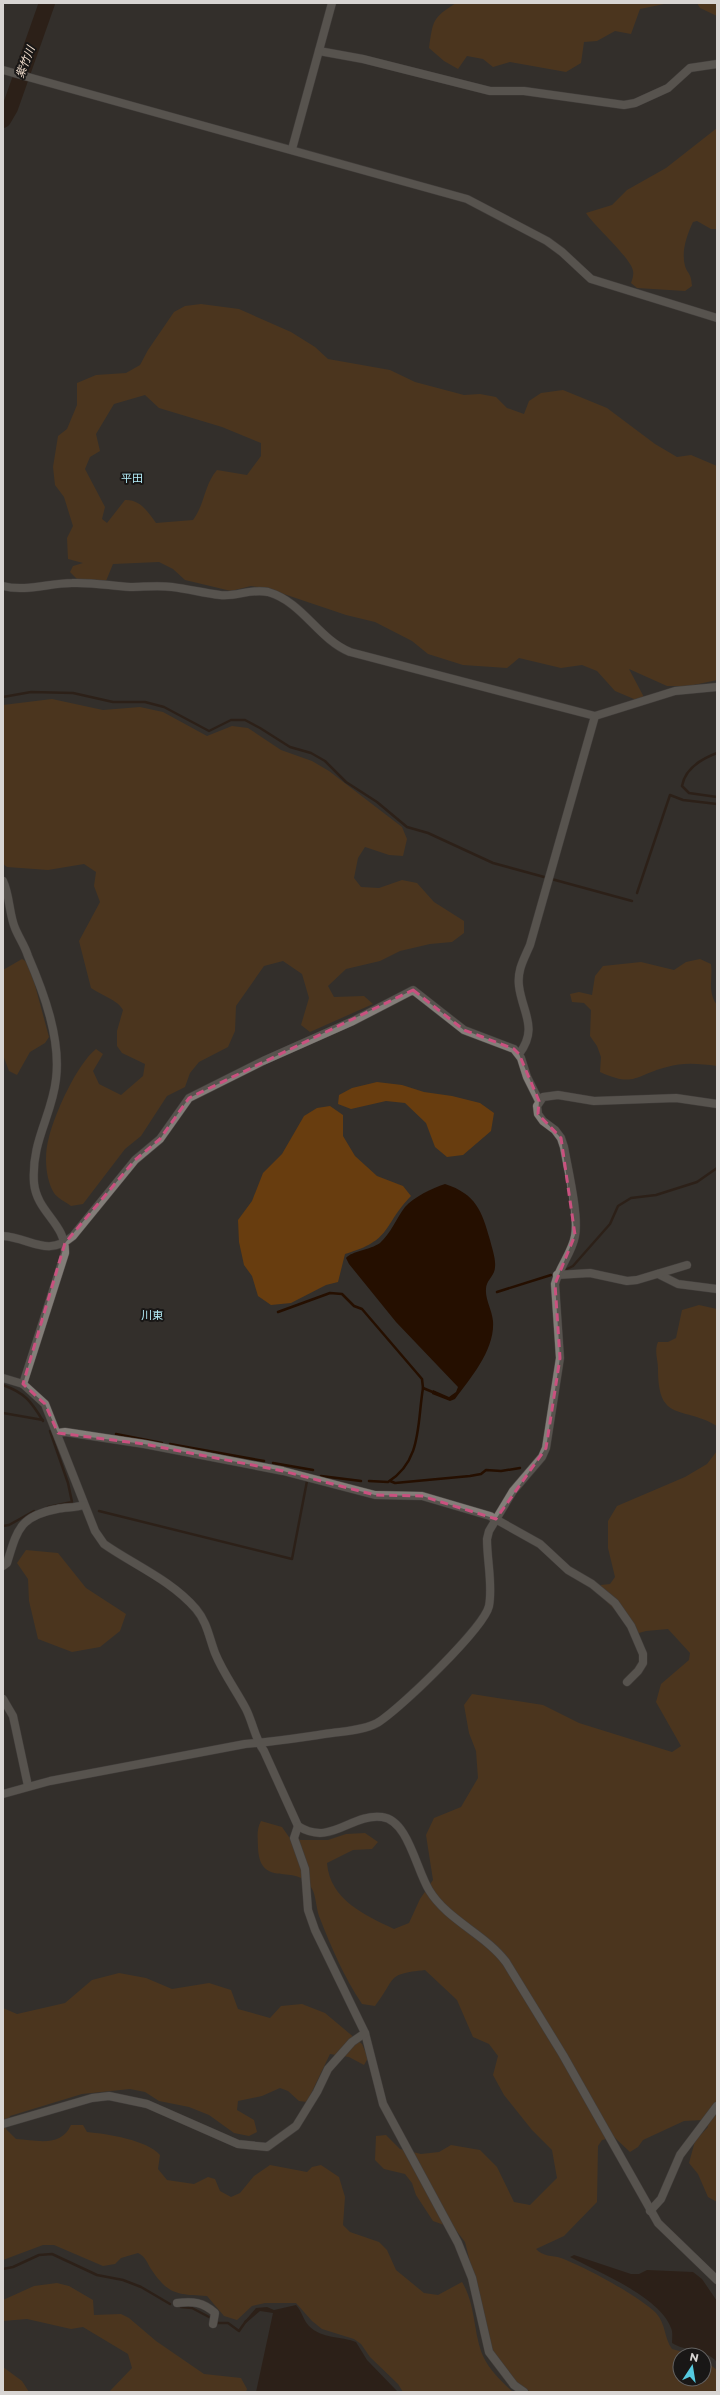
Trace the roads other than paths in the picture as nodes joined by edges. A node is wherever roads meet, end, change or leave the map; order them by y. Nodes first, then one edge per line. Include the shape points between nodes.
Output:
1 (332, 3) edge
2 (319, 51) junction
3 (717, 64) edge
4 (3, 70) edge
5 (292, 149) junction
6 (717, 318) edge
7 (3, 586) edge
8 (717, 687) edge
9 (594, 716) junction
10 (3, 881) edge
11 (519, 1054) junction
12 (539, 1101) junction
13 (717, 1104) edge
14 (3, 1236) edge
15 (65, 1243) junction
16 (687, 1265) dead end
17 (658, 1274) junction
18 (557, 1275) junction
19 (717, 1289) edge
20 (3, 1378) edge
21 (23, 1384) junction
22 (58, 1433) junction
23 (84, 1505) junction
24 (496, 1519) junction
25 (3, 1566) edge
26 (627, 1682) dead end
27 (3, 1699) edge
28 (258, 1743) junction
29 (28, 1786) junction
30 (3, 1794) edge
31 (298, 1826) junction
32 (365, 2032) junction
33 (717, 2106) edge
34 (3, 2124) edge
35 (650, 2211) junction
36 (717, 2280) edge
37 (177, 2303) dead end
38 (213, 2324) dead end
39 (524, 2392) edge

1 - 2 street
2 - 3 street via 363,58 490,91 524,92 624,105 635,103 668,88 690,68
2 - 5 street
4 - 5 street via 258,142
5 - 6 street via 467,199 547,241 591,279
7 - 9 street via 20,588 80,583 173,587 221,595 255,590 267,592 284,599 330,640 350,652
8 - 9 street via 675,690
9 - 11 street via 530,945 522,959 519,986 528,1025 525,1044
10 - 15 street via 15,930 38,980 56,1043 56,1080 36,1144 34,1184 45,1212 60,1229
11 - 12 street
11 - 15 street via 514,1049 464,1030 413,990 189,1098 160,1138 135,1160 74,1236
12 - 13 street via 551,1095 594,1101 676,1098
12 - 18 street via 538,1114 555,1130 564,1147 575,1225 572,1245
14 - 15 street via 45,1247
15 - 21 street via 65,1253
16 - 17 street
17 - 18 street via 627,1281 590,1273
17 - 19 street via 678,1284
18 - 24 street via 560,1358 546,1448 542,1457 513,1491
20 - 21 street
21 - 22 street via 45,1404
22 - 23 street
22 - 24 street via 144,1444 283,1471 374,1495 422,1496
23 - 25 street via 52,1510 18,1528
23 - 28 street via 95,1531 104,1544 181,1594 196,1609 206,1624 217,1658 255,1730
24 - 26 street via 540,1544 568,1570 592,1584 615,1603 631,1626 643,1654 643,1662 638,1671
24 - 28 street via 487,1539 490,1593 488,1607 475,1630 436,1670 376,1724 359,1729
27 - 29 street via 13,1716
28 - 29 street
28 - 31 street
29 - 30 street
31 - 32 street via 294,1838 305,1869 308,1910 315,1930
31 - 35 street via 318,1833 330,1832 371,1817 392,1820 400,1826 422,1879 432,1894 444,1908 487,1940 506,1962 563,2055
32 - 34 street via 352,2042 328,2069 318,2092 296,2126 267,2147 238,2144 146,2104 109,2096 92,2098
32 - 39 street via 383,2104 458,2243 472,2278 489,2352 514,2385
33 - 35 street via 680,2155 661,2199
35 - 36 street via 658,2223
37 - 38 street via 198,2302 206,2305 215,2313

